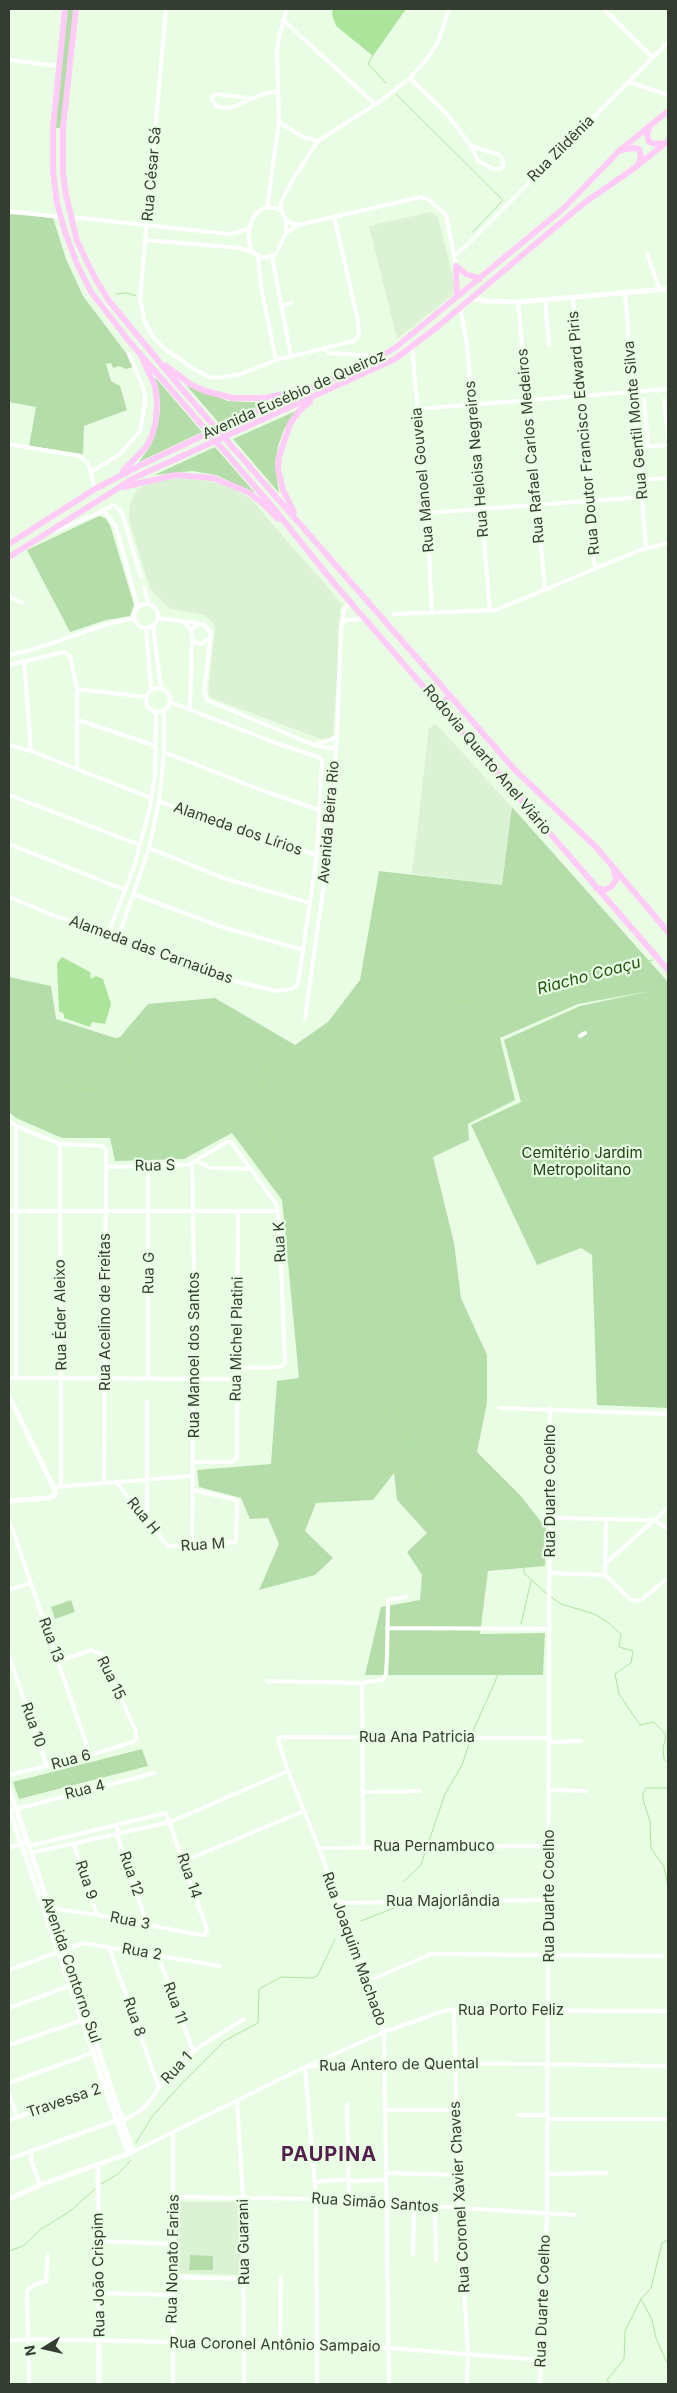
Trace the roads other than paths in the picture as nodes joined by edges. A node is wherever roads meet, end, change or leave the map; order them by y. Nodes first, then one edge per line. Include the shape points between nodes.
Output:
1 (65, 9) edge
2 (76, 9) edge
3 (166, 9) edge
4 (287, 9) edge
5 (449, 9) edge
6 (604, 9) edge
7 (283, 20) junction
8 (668, 42) edge
9 (653, 58) junction
10 (9, 60) edge
11 (59, 66) junction
12 (410, 78) junction
13 (629, 82) junction
14 (278, 91) junction
15 (668, 95) edge
16 (249, 98) junction
17 (375, 104) junction
18 (668, 111) edge
19 (279, 122) junction
20 (650, 126) junction
21 (318, 141) junction
22 (667, 142) edge
23 (471, 146) junction
24 (620, 150) junction
25 (636, 167) junction
26 (267, 207) junction
27 (9, 211) edge
28 (282, 211) junction
29 (71, 216) junction
30 (334, 216) junction
31 (60, 217) junction
32 (286, 220) junction
33 (298, 225) junction
34 (147, 226) junction
35 (249, 229) junction
36 (286, 233) junction
37 (146, 240) junction
38 (252, 252) junction
39 (647, 254) dead end
40 (454, 256) junction
41 (258, 257) junction
42 (272, 257) junction
43 (456, 266) junction
44 (480, 279) junction
45 (668, 289) edge
46 (660, 290) junction
47 (625, 293) junction
48 (458, 297) junction
49 (471, 298) junction
50 (573, 298) junction
51 (545, 300) junction
52 (518, 302) junction
53 (291, 303) dead end
54 (280, 306) junction
55 (460, 308) junction
56 (549, 345) dead end
57 (412, 346) junction
58 (325, 348) junction
59 (148, 350) junction
60 (139, 352) junction
61 (129, 354) dead end
62 (291, 356) junction
63 (383, 356) junction
64 (276, 360) junction
65 (324, 382) junction
66 (668, 389) edge
67 (178, 390) junction
68 (327, 392) junction
69 (634, 392) junction
70 (581, 396) junction
71 (644, 399) dead end
72 (527, 400) junction
73 (664, 400) dead end
74 (472, 404) junction
75 (417, 409) junction
76 (668, 440) edge
77 (9, 444) edge
78 (668, 445) edge
79 (648, 446) junction
80 (638, 448) junction
81 (91, 472) junction
82 (668, 478) edge
83 (641, 480) junction
84 (95, 488) junction
85 (116, 489) junction
86 (643, 497) junction
87 (590, 501) junction
88 (537, 505) junction
89 (482, 509) junction
90 (101, 511) junction
91 (427, 514) junction
92 (300, 524) junction
93 (34, 540) junction
94 (668, 543) edge
95 (9, 544) edge
96 (646, 548) junction
97 (306, 549) junction
98 (9, 557) edge
99 (595, 569) junction
100 (141, 577) dead end
101 (144, 588) dead end
102 (544, 589) junction
103 (9, 597) edge
104 (350, 601) junction
105 (23, 603) dead end
106 (148, 604) junction
107 (138, 608) junction
108 (490, 612) junction
109 (394, 614) dead end
110 (432, 614) junction
111 (135, 618) junction
112 (158, 618) junction
113 (366, 619) junction
114 (182, 621) junction
115 (200, 624) junction
116 (341, 625) junction
117 (153, 626) junction
118 (146, 628) junction
119 (192, 630) junction
120 (210, 637) junction
121 (192, 638) junction
122 (202, 644) junction
123 (156, 654) junction
124 (9, 655) edge
125 (148, 656) junction
126 (208, 656) junction
127 (24, 661) junction
128 (9, 664) edge
129 (158, 669) junction
130 (149, 670) junction
131 (161, 688) junction
132 (77, 689) junction
133 (151, 689) junction
134 (450, 695) junction
135 (146, 697) junction
136 (170, 702) junction
137 (440, 707) junction
138 (164, 710) junction
139 (190, 710) junction
140 (156, 712) junction
141 (78, 720) junction
142 (337, 736) junction
143 (314, 744) junction
144 (9, 745) edge
145 (156, 746) junction
146 (336, 749) junction
147 (31, 751) junction
148 (164, 752) junction
149 (77, 768) junction
150 (155, 775) junction
151 (162, 776) junction
152 (9, 795) edge
153 (151, 798) junction
154 (159, 801) junction
155 (319, 810) junction
156 (146, 822) junction
157 (154, 824) junction
158 (9, 844) edge
159 (140, 845) junction
160 (149, 848) junction
161 (317, 855) junction
162 (134, 867) junction
163 (141, 869) junction
164 (614, 869) junction
165 (596, 888) junction
166 (125, 890) junction
167 (133, 894) junction
168 (9, 896) edge
169 (310, 903) junction
170 (668, 932) edge
171 (108, 934) junction
172 (118, 938) junction
173 (304, 950) junction
174 (668, 970) edge
175 (305, 1018) dead end
176 (9, 1121) edge
177 (16, 1126) junction
178 (227, 1142) joint
179 (60, 1144) junction
180 (194, 1162) junction
181 (106, 1167) junction
182 (148, 1167) junction
183 (251, 1169) junction
184 (9, 1211) edge
185 (16, 1211) junction
186 (60, 1211) junction
187 (105, 1211) junction
188 (149, 1211) junction
189 (194, 1211) junction
190 (278, 1211) junction
191 (238, 1212) junction
192 (9, 1324) edge
193 (16, 1324) junction
194 (237, 1368) junction
195 (9, 1378) edge
196 (16, 1378) junction
197 (61, 1378) junction
198 (105, 1379) junction
199 (148, 1379) junction
200 (194, 1379) junction
201 (236, 1379) junction
202 (9, 1396) edge
203 (147, 1402) dead end
204 (499, 1408) dead end
205 (550, 1408) junction
206 (668, 1414) edge
207 (193, 1462) junction
208 (192, 1476) junction
209 (148, 1480) junction
210 (116, 1482) junction
211 (104, 1483) junction
212 (61, 1486) junction
213 (55, 1487) junction
214 (193, 1490) junction
215 (9, 1501) edge
216 (668, 1508) edge
217 (550, 1518) junction
218 (606, 1519) junction
219 (654, 1520) junction
220 (147, 1521) junction
221 (11, 1525) dead end
222 (668, 1529) edge
223 (192, 1546) junction
224 (172, 1547) joint
225 (607, 1562) junction
226 (549, 1573) junction
227 (605, 1575) junction
228 (668, 1578) edge
229 (30, 1583) junction
230 (9, 1590) edge
231 (406, 1598) dead end
232 (388, 1628) junction
233 (550, 1629) junction
234 (9, 1656) edge
235 (59, 1661) junction
236 (267, 1681) dead end
237 (362, 1683) junction
238 (283, 1735) joint
239 (362, 1737) junction
240 (550, 1740) junction
241 (581, 1741) dead end
242 (133, 1742) joint
243 (90, 1755) junction
244 (47, 1766) junction
245 (154, 1772) dead end
246 (288, 1772) junction
247 (9, 1775) edge
248 (9, 1788) edge
249 (420, 1790) dead end
250 (550, 1790) junction
251 (586, 1791) dead end
252 (362, 1792) junction
253 (16, 1808) junction
254 (9, 1810) edge
255 (304, 1811) junction
256 (170, 1822) junction
257 (115, 1825) junction
258 (117, 1835) junction
259 (21, 1844) junction
260 (28, 1844) junction
261 (74, 1845) junction
262 (363, 1846) junction
263 (549, 1846) junction
264 (9, 1848) edge
265 (318, 1848) junction
266 (31, 1853) junction
267 (184, 1861) junction
268 (549, 1900) junction
269 (338, 1903) junction
270 (50, 1908) junction
271 (97, 1915) junction
272 (147, 1924) junction
273 (208, 1930) joint
274 (109, 1946) junction
275 (65, 1950) junction
276 (58, 1953) junction
277 (549, 1954) junction
278 (158, 1955) junction
279 (662, 1956) dead end
280 (220, 1966) dead end
281 (9, 1970) edge
282 (366, 1982) junction
283 (76, 1984) junction
284 (70, 1986) junction
285 (9, 2008) edge
286 (454, 2009) junction
287 (548, 2010) junction
288 (668, 2010) edge
289 (88, 2018) junction
290 (244, 2019) dead end
291 (82, 2020) junction
292 (384, 2032) junction
293 (9, 2045) edge
294 (99, 2051) junction
295 (193, 2051) junction
296 (93, 2053) junction
297 (455, 2063) junction
298 (385, 2064) junction
299 (547, 2066) junction
300 (668, 2066) edge
301 (305, 2067) junction
302 (9, 2083) edge
303 (111, 2085) junction
304 (104, 2087) junction
305 (159, 2088) junction
306 (9, 2092) edge
307 (237, 2100) junction
308 (347, 2104) dead end
309 (385, 2110) junction
310 (456, 2110) junction
311 (518, 2116) dead end
312 (17, 2117) junction
313 (548, 2117) junction
314 (122, 2119) junction
315 (668, 2119) edge
316 (9, 2120) edge
317 (116, 2122) junction
318 (173, 2134) junction
319 (32, 2150) junction
320 (131, 2153) junction
321 (9, 2158) edge
322 (98, 2165) junction
323 (386, 2173) junction
324 (606, 2173) dead end
325 (547, 2174) junction
326 (458, 2175) junction
327 (349, 2180) junction
328 (386, 2180) junction
329 (315, 2182) junction
330 (40, 2185) junction
331 (174, 2197) junction
332 (243, 2198) junction
333 (9, 2199) edge
334 (316, 2199) junction
335 (349, 2201) junction
336 (388, 2204) junction
337 (414, 2206) junction
338 (435, 2208) junction
339 (459, 2208) junction
340 (547, 2213) junction
341 (575, 2215) dead end
342 (99, 2241) junction
343 (173, 2244) junction
344 (413, 2254) dead end
345 (48, 2255) dead end
346 (436, 2261) dead end
347 (173, 2277) junction
348 (281, 2278) dead end
349 (245, 2279) junction
350 (100, 2293) junction
351 (173, 2295) junction
352 (29, 2339) junction
353 (9, 2341) edge
354 (100, 2341) junction
355 (172, 2342) junction
356 (244, 2343) junction
357 (280, 2344) junction
358 (317, 2345) junction
359 (389, 2348) junction
360 (468, 2354) junction
361 (540, 2360) junction
362 (29, 2384) edge
363 (99, 2384) edge
364 (173, 2384) edge
365 (244, 2384) edge
366 (317, 2384) edge
367 (390, 2384) edge
368 (467, 2384) edge
369 (540, 2384) edge

1 - 11 highway
2 - 29 highway via 62,152
3 - 34 street, Rua César Sá
4 - 7 street
5 - 12 street via 438,42
6 - 9 street
7 - 14 street via 277,50
7 - 17 street
8 - 9 street, Rua Zildênia
9 - 13 street, Rua Zildênia
10 - 11 street
11 - 31 highway via 52,161
12 - 17 street
12 - 23 street via 447,114
13 - 15 street
13 - 40 street, Rua Zildênia
14 - 16 street
14 - 19 street
16 - 16 street via 216,94 211,98 216,106 224,108
17 - 21 street
18 - 20 highway, Avenida Eusébio de Queiroz
19 - 21 street via 301,136
19 - 26 street
20 - 22 highway via 646,133 649,142
20 - 24 highway, Avenida Eusébio de Queiroz
21 - 28 street via 290,184 280,204
22 - 25 highway, Avenida Eusébio de Queiroz
23 - 23 street via 483,164 493,169 503,166 500,155
24 - 25 highway via 640,149
24 - 44 highway, Avenida Eusébio de Queiroz via 563,208
25 - 49 highway, Avenida Eusébio de Queiroz via 584,203
26 - 28 street
26 - 35 street via 254,216
27 - 31 street
28 - 32 street
29 - 34 street
29 - 59 highway via 77,241 95,278
30 - 33 street
30 - 40 street via 407,199 429,200 446,215
30 - 58 street via 360,330 354,341
31 - 60 highway via 91,292
32 - 33 street
32 - 36 street
33 - 36 street
34 - 35 street via 229,234
34 - 37 street, Rua César Sá
35 - 38 street
36 - 42 street
37 - 38 street via 240,248
37 - 64 street, Rua César Sá via 140,299 145,322 165,349 209,377 229,377
38 - 41 street
39 - 46 street
40 - 43 street
41 - 42 street
41 - 64 street
42 - 54 street
43 - 44 highway
43 - 48 highway
44 - 48 highway, Avenida Eusébio de Queiroz
45 - 46 street
46 - 47 street
47 - 50 street
47 - 69 street, Rua Gentil Monte Silva
48 - 63 highway, Avenida Eusébio de Queiroz
49 - 52 street
49 - 55 highway, Avenida Eusébio de Queiroz
50 - 51 street
50 - 70 street, Rua Doutor Francisco Edward Piris
51 - 52 street
51 - 56 street
52 - 72 street, Rua Rafael Carlos Medeiros
53 - 54 street
54 - 62 street
55 - 57 highway, Avenida Eusébio de Queiroz
55 - 74 street, Rua Heloisa Negreiros
57 - 68 highway, Avenida Eusébio de Queiroz via 383,366
57 - 75 street, Rua Manoel Gouveia
58 - 62 street
58 - 63 street via 328,353
59 - 65 highway via 190,384 233,398 266,398
59 - 67 highway
60 - 67 highway
60 - 84 highway via 156,393 157,410 152,436 134,462
61 - 81 street via 144,390 140,431 119,455
62 - 64 street
63 - 65 highway, Avenida Eusébio de Queiroz
65 - 84 highway, Avenida Eusébio de Queiroz via 231,422
66 - 69 street
67 - 92 highway
67 - 97 highway
68 - 85 highway, Avenida Eusébio de Queiroz
68 - 92 highway via 299,411 281,447 278,468 281,484
69 - 70 street
69 - 80 street, Rua Gentil Monte Silva
70 - 72 street
70 - 87 street, Rua Doutor Francisco Edward Piris
71 - 79 street
72 - 74 street
72 - 88 street, Rua Rafael Carlos Medeiros
73 - 76 street
74 - 75 street
74 - 89 street, Rua Heloisa Negreiros
75 - 91 street, Rua Manoel Gouveia
77 - 81 street via 80,456 88,463
78 - 79 street
79 - 80 street
80 - 83 street, Rua Gentil Monte Silva
81 - 84 street
82 - 83 street
83 - 86 street, Rua Gentil Monte Silva
84 - 95 highway, Avenida Eusébio de Queiroz
85 - 93 highway, Avenida Eusébio de Queiroz
85 - 97 highway via 176,475 219,479 262,502
86 - 87 street
86 - 96 street, Rua Gentil Monte Silva
87 - 88 street
87 - 99 street, Rua Doutor Francisco Edward Piris
88 - 89 street
88 - 102 street, Rua Rafael Carlos Medeiros
89 - 91 street
89 - 108 street, Rua Heloisa Negreiros
90 - 93 street
90 - 100 street via 114,505 122,513
90 - 107 street via 116,527
91 - 110 street, Rua Manoel Gouveia
92 - 134 highway, Rodovia Quarto Anel Viário
93 - 98 highway, Avenida Eusébio de Queiroz
94 - 96 street
96 - 99 street
97 - 104 highway, Rodovia Quarto Anel Viário
99 - 102 street
101 - 106 street
102 - 108 street
103 - 105 street
104 - 113 highway, Rodovia Quarto Anel Viário
104 - 116 street, Avenida Beira Rio
106 - 107 street
106 - 112 street via 155,608
107 - 111 street
108 - 110 street
109 - 110 street
111 - 118 street via 140,626
111 - 124 street
112 - 114 street
112 - 117 street
113 - 116 street via 346,620
113 - 137 highway, Rodovia Quarto Anel Viário
114 - 115 street
114 - 119 street
115 - 119 street
115 - 120 street via 209,628
116 - 142 street, Avenida Beira Rio
117 - 118 street
117 - 123 street
118 - 125 street
119 - 121 street
120 - 122 street
120 - 126 street
121 - 122 street
121 - 139 street
122 - 126 street
123 - 125 street
123 - 129 street
125 - 130 street
126 - 143 street via 204,691 207,700
127 - 128 street
127 - 132 street via 66,652 71,658
127 - 147 street
129 - 130 street
129 - 131 street
130 - 133 street
131 - 133 street
131 - 136 street via 169,695
132 - 135 street
132 - 141 street
133 - 135 street
134 - 137 highway
134 - 164 highway, Rodovia Quarto Anel Viário via 515,770 583,834
135 - 140 street via 147,705
136 - 138 street
136 - 139 street
137 - 165 highway, Rodovia Quarto Anel Viário
138 - 140 street
138 - 148 street
139 - 155 street via 322,760
140 - 145 street
141 - 145 street
141 - 149 street
142 - 143 street
142 - 146 street, Avenida Beira Rio
143 - 146 street
144 - 147 street
145 - 150 street
146 - 175 street, Avenida Beira Rio via 328,855
147 - 149 street
148 - 151 street
148 - 155 street
149 - 153 street
150 - 151 street
150 - 153 street
151 - 154 street
152 - 159 street
153 - 156 street
154 - 157 street
154 - 161 street, Alameda dos Lírios via 231,830
155 - 161 street
156 - 157 street
156 - 159 street
157 - 160 street
158 - 166 street
159 - 162 street
160 - 163 street
160 - 169 street via 226,879
161 - 169 street
162 - 163 street
162 - 166 street
163 - 167 street
164 - 165 highway via 616,879 612,886 605,890
164 - 170 highway, Rodovia Quarto Anel Viário
165 - 174 highway, Rodovia Quarto Anel Viário
166 - 171 street
167 - 172 street
167 - 173 street via 225,928
168 - 171 street, Alameda das Carnaúbas
169 - 173 street
171 - 172 street, Alameda das Carnaúbas
172 - 173 street, Alameda das Carnaúbas via 154,955 276,991 286,991 300,979
176 - 177 street
177 - 179 street
177 - 185 street
178 - 180 street, Rua S
178 - 183 street, Rua K via 234,1144
179 - 181 street, Rua Acelino de Freitas via 104,1147
179 - 186 street, Rua Éder Aleixo
180 - 182 street, Rua S via 185,1166
180 - 183 street via 210,1168
180 - 189 street, Rua Manoel dos Santos
181 - 182 street, Rua S
181 - 187 street, Rua Acelino de Freitas
182 - 188 street, Rua G
183 - 190 street, Rua K
184 - 185 street
185 - 186 street
185 - 193 street
186 - 187 street
186 - 197 street, Rua Éder Aleixo
187 - 188 street
187 - 198 street, Rua Acelino de Freitas
188 - 189 street
188 - 199 street, Rua G
189 - 191 street
189 - 200 street, Rua Manoel dos Santos
190 - 191 street
190 - 194 street, Rua K via 285,1361 280,1367
191 - 194 street, Rua Michel Platini
192 - 193 street
193 - 196 street
194 - 201 street, Rua Michel Platini
195 - 196 street
196 - 197 street
197 - 198 street
197 - 212 street, Rua Éder Aleixo
198 - 199 street
198 - 211 street, Rua Acelino de Freitas
199 - 200 street
200 - 201 street
200 - 207 street, Rua Manoel dos Santos
201 - 207 street, Rua Michel Platini via 236,1459 231,1462
202 - 213 street
203 - 209 street
204 - 205 street
205 - 206 street
205 - 217 street, Rua Duarte Coelho
207 - 208 street, Rua Manoel dos Santos
208 - 209 street
208 - 214 street, Rua Manoel dos Santos
209 - 210 street
209 - 220 street
210 - 211 street
210 - 220 street, Rua H
211 - 212 street
212 - 213 street
213 - 215 street via 52,1498
214 - 223 street, Rua Manoel dos Santos
214 - 223 street, Rua M via 237,1502 237,1540 234,1543
216 - 219 street
217 - 218 street
217 - 226 street, Rua Duarte Coelho
218 - 219 street
218 - 225 street
219 - 222 street
219 - 225 street
220 - 224 street, Rua H
221 - 229 street, Rua 13
223 - 224 street, Rua M
225 - 227 street
226 - 227 street
226 - 233 street, Rua Duarte Coelho
227 - 228 street via 635,1601 641,1600
229 - 230 street
229 - 235 street, Rua 13
231 - 232 street via 388,1600
232 - 233 street
232 - 237 street via 385,1677 380,1681
233 - 240 street, Rua Duarte Coelho
234 - 244 street, Rua 10
235 - 242 street, Rua 15 via 84,1651 98,1650 102,1654 136,1732
235 - 243 street, Rua 13
236 - 237 street
237 - 239 street
238 - 239 street, Rua Ana Patricia
238 - 246 street, Rua Joaquim Machado via 279,1737 279,1743
239 - 240 street, Rua Ana Patricia
239 - 252 street
240 - 241 street, Rua Ana Patricia
240 - 250 street, Rua Duarte Coelho
242 - 243 street, Rua 6
243 - 244 street, Rua 6
244 - 247 street, Rua 6
245 - 253 street, Rua 4
246 - 255 street, Rua Joaquim Machado
246 - 256 street
248 - 253 street, Avenida Contorno Sul
249 - 252 street
250 - 251 street
250 - 263 street, Rua Duarte Coelho
252 - 262 street
253 - 254 street
253 - 260 street, Avenida Contorno Sul
254 - 259 street, Avenida Contorno Sul
255 - 265 street, Rua Joaquim Machado
255 - 267 street
256 - 257 street via 164,1813
256 - 258 street
256 - 267 street, Rua 14
257 - 258 street, Rua 12
257 - 260 street
258 - 261 street
258 - 272 street, Rua 12
259 - 260 street
259 - 264 street
259 - 276 street, Avenida Contorno Sul
260 - 266 street, Avenida Contorno Sul
261 - 266 street
261 - 271 street, Rua 9
262 - 263 street, Rua Pernambuco
262 - 265 street, Rua Pernambuco
263 - 268 street, Rua Duarte Coelho
265 - 269 street, Rua Joaquim Machado
266 - 270 street, Avenida Contorno Sul
267 - 273 street, Rua 14
268 - 269 street, Rua Majorlândia
268 - 277 street, Rua Duarte Coelho
269 - 282 street, Rua Joaquim Machado
270 - 271 street, Rua 3
270 - 275 street, Avenida Contorno Sul
271 - 272 street, Rua 3
272 - 273 street, Rua 3 via 200,1935 205,1935
274 - 275 street, Rua 2 via 83,1943
274 - 278 street, Rua 2
274 - 305 street, Rua 8
275 - 276 street, Rua 2
275 - 283 street, Avenida Contorno Sul
276 - 281 street
276 - 284 street, Avenida Contorno Sul
277 - 279 street
277 - 282 street via 431,1954
277 - 287 street, Rua Duarte Coelho
278 - 280 street, Rua 2
278 - 295 street, Rua 11
282 - 292 street, Rua Joaquim Machado
283 - 284 street
283 - 289 street, Avenida Contorno Sul
284 - 285 street
284 - 291 street, Avenida Contorno Sul
286 - 287 street, Rua Porto Feliz
286 - 292 street, Rua Porto Feliz
286 - 297 street, Rua Coronel Xavier Chaves
287 - 288 street, Rua Porto Feliz
287 - 299 street, Rua Duarte Coelho
289 - 291 street
289 - 294 street, Avenida Contorno Sul
290 - 295 street, Rua 1
291 - 293 street
291 - 296 street, Avenida Contorno Sul
292 - 298 street, Rua Joaquim Machado
292 - 301 street, Rua Porto Feliz
294 - 296 street
294 - 303 street, Avenida Contorno Sul
295 - 305 street, Rua 1
296 - 302 street
296 - 304 street, Avenida Contorno Sul
297 - 298 street, Rua Antero de Quental
297 - 299 street, Rua Antero de Quental
297 - 310 street, Rua Coronel Xavier Chaves
298 - 301 street, Rua Antero de Quental
298 - 309 street, Rua Joaquim Machado
299 - 300 street, Rua Antero de Quental
299 - 313 street, Rua Duarte Coelho
301 - 307 street, Rua Antero de Quental
301 - 329 street
303 - 304 street, Travessa 2
303 - 314 street, Avenida Contorno Sul
304 - 312 street, Travessa 2
304 - 317 street, Avenida Contorno Sul
305 - 314 street, Rua 1 via 144,2108
306 - 312 street
307 - 318 street, Rua Antero de Quental
307 - 332 street, Rua Guarani
308 - 327 street
309 - 310 street
309 - 323 street, Rua Joaquim Machado
310 - 326 street, Rua Coronel Xavier Chaves
311 - 313 street
312 - 316 street, Travessa 2
313 - 315 street
313 - 325 street, Rua Duarte Coelho
314 - 317 street, Rua 1
314 - 320 street, Avenida Contorno Sul
317 - 319 street, Rua 1
317 - 320 street, Avenida Contorno Sul
318 - 320 street, Rua Antero de Quental
318 - 331 street, Rua Nonato Farias
319 - 321 street, Rua 1
319 - 330 street
320 - 322 street, Rua Antero de Quental
322 - 330 street, Rua Antero de Quental
322 - 342 street, Rua João Crispim
323 - 326 street
323 - 328 street, Rua Joaquim Machado
324 - 325 street
325 - 340 street, Rua Duarte Coelho
326 - 339 street, Rua Coronel Xavier Chaves
327 - 328 street
327 - 329 street
327 - 335 street
328 - 336 street, Rua Joaquim Machado
329 - 334 street
330 - 333 street, Rua Antero de Quental
331 - 332 street, Rua Simão Santos
331 - 343 street, Rua Nonato Farias
332 - 334 street, Rua Simão Santos
332 - 349 street, Rua Guarani
334 - 335 street, Rua Simão Santos
334 - 358 street
335 - 336 street, Rua Simão Santos
336 - 337 street, Rua Simão Santos
336 - 359 street, Rua Joaquim Machado
337 - 338 street, Rua Simão Santos
337 - 344 street
338 - 339 street, Rua Simão Santos
338 - 346 street
339 - 340 street, Rua Simão Santos
339 - 360 street, Rua Coronel Xavier Chaves
340 - 341 street, Rua Simão Santos
340 - 361 street, Rua Duarte Coelho
342 - 343 street
342 - 350 street, Rua João Crispim
343 - 347 street, Rua Nonato Farias
345 - 352 street via 46,2281 34,2285 28,2292
347 - 349 street
347 - 351 street, Rua Nonato Farias
348 - 357 street
349 - 356 street, Rua Guarani
350 - 351 street
350 - 354 street, Rua João Crispim
351 - 355 street, Rua Nonato Farias
352 - 353 street, Rua Coronel Antônio Sampaio
352 - 354 street, Rua Coronel Antônio Sampaio
352 - 362 street
354 - 355 street, Rua Coronel Antônio Sampaio
354 - 363 street, Rua João Crispim
355 - 356 street, Rua Coronel Antônio Sampaio
355 - 364 street, Rua Nonato Farias
356 - 357 street, Rua Coronel Antônio Sampaio
356 - 365 street, Rua Guarani
357 - 358 street, Rua Coronel Antônio Sampaio
358 - 359 street, Rua Coronel Antônio Sampaio
358 - 366 street
359 - 360 street, Rua Coronel Antônio Sampaio
359 - 367 street, Rua Joaquim Machado
360 - 361 street, Rua Coronel Antônio Sampaio
360 - 368 street, Rua Coronel Xavier Chaves
361 - 369 street, Rua Duarte Coelho

